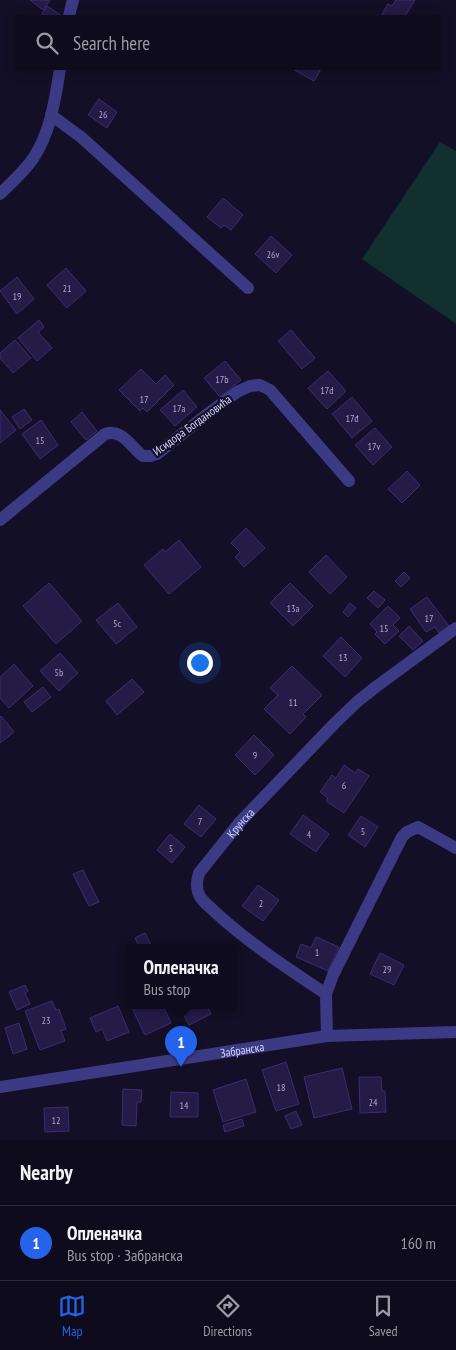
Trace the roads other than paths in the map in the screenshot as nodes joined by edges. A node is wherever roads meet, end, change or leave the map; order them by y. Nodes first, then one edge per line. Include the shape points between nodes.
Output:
1 (73, 0) edge
2 (69, 15) edge
3 (60, 70) edge
4 (51, 115) junction
5 (0, 194) edge
6 (248, 288) dead end
7 (349, 481) dead end
8 (0, 520) edge
9 (456, 628) edge
10 (456, 848) edge
11 (326, 994) junction
12 (456, 1032) edge
13 (327, 1036) junction
14 (0, 1087) edge

1 - 2 street
3 - 4 street
4 - 5 street via 34,158
4 - 6 street via 81,137
7 - 8 street, Исидора Богдановића via 270,390 260,385 250,386 237,392 154,456 143,456 125,438 110,432 106,434
9 - 11 street, Крунска via 347,712 240,822 199,873 198,892 228,924
10 - 11 street via 418,827 402,837
11 - 13 street
12 - 13 street, Забранска
13 - 14 street, Забранска

